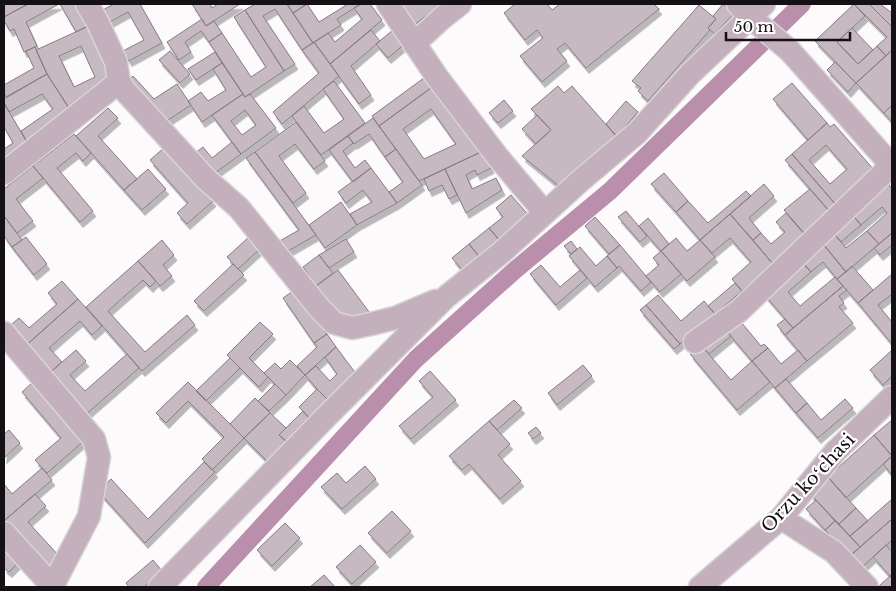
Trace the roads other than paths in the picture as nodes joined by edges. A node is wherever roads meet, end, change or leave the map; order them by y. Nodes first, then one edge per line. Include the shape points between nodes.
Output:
1 (87, 4) edge
2 (388, 4) edge
3 (460, 4) edge
4 (751, 8) edge
5 (414, 44) junction
6 (119, 82) junction
7 (892, 165) edge
8 (4, 173) edge
9 (545, 213) junction
10 (446, 297) junction
11 (4, 333) edge
12 (695, 342) dead end
13 (892, 397) edge
14 (781, 518) junction
15 (4, 533) edge
16 (53, 587) edge
17 (160, 587) edge
18 (700, 587) edge
19 (867, 587) edge

1 - 6 street via 116,62
2 - 5 street
3 - 5 street
4 - 7 street
4 - 9 street via 637,133
5 - 9 street via 496,156
6 - 8 street
6 - 10 street via 206,179 239,208 320,310 334,323 352,328 371,324
7 - 12 street via 739,311
9 - 10 street
10 - 17 street
11 - 16 street via 94,439 99,458 89,516
13 - 14 street, Orzu koʻchasi via 835,452
14 - 18 street, Orzu koʻchasi
14 - 19 street via 834,552
15 - 16 street

